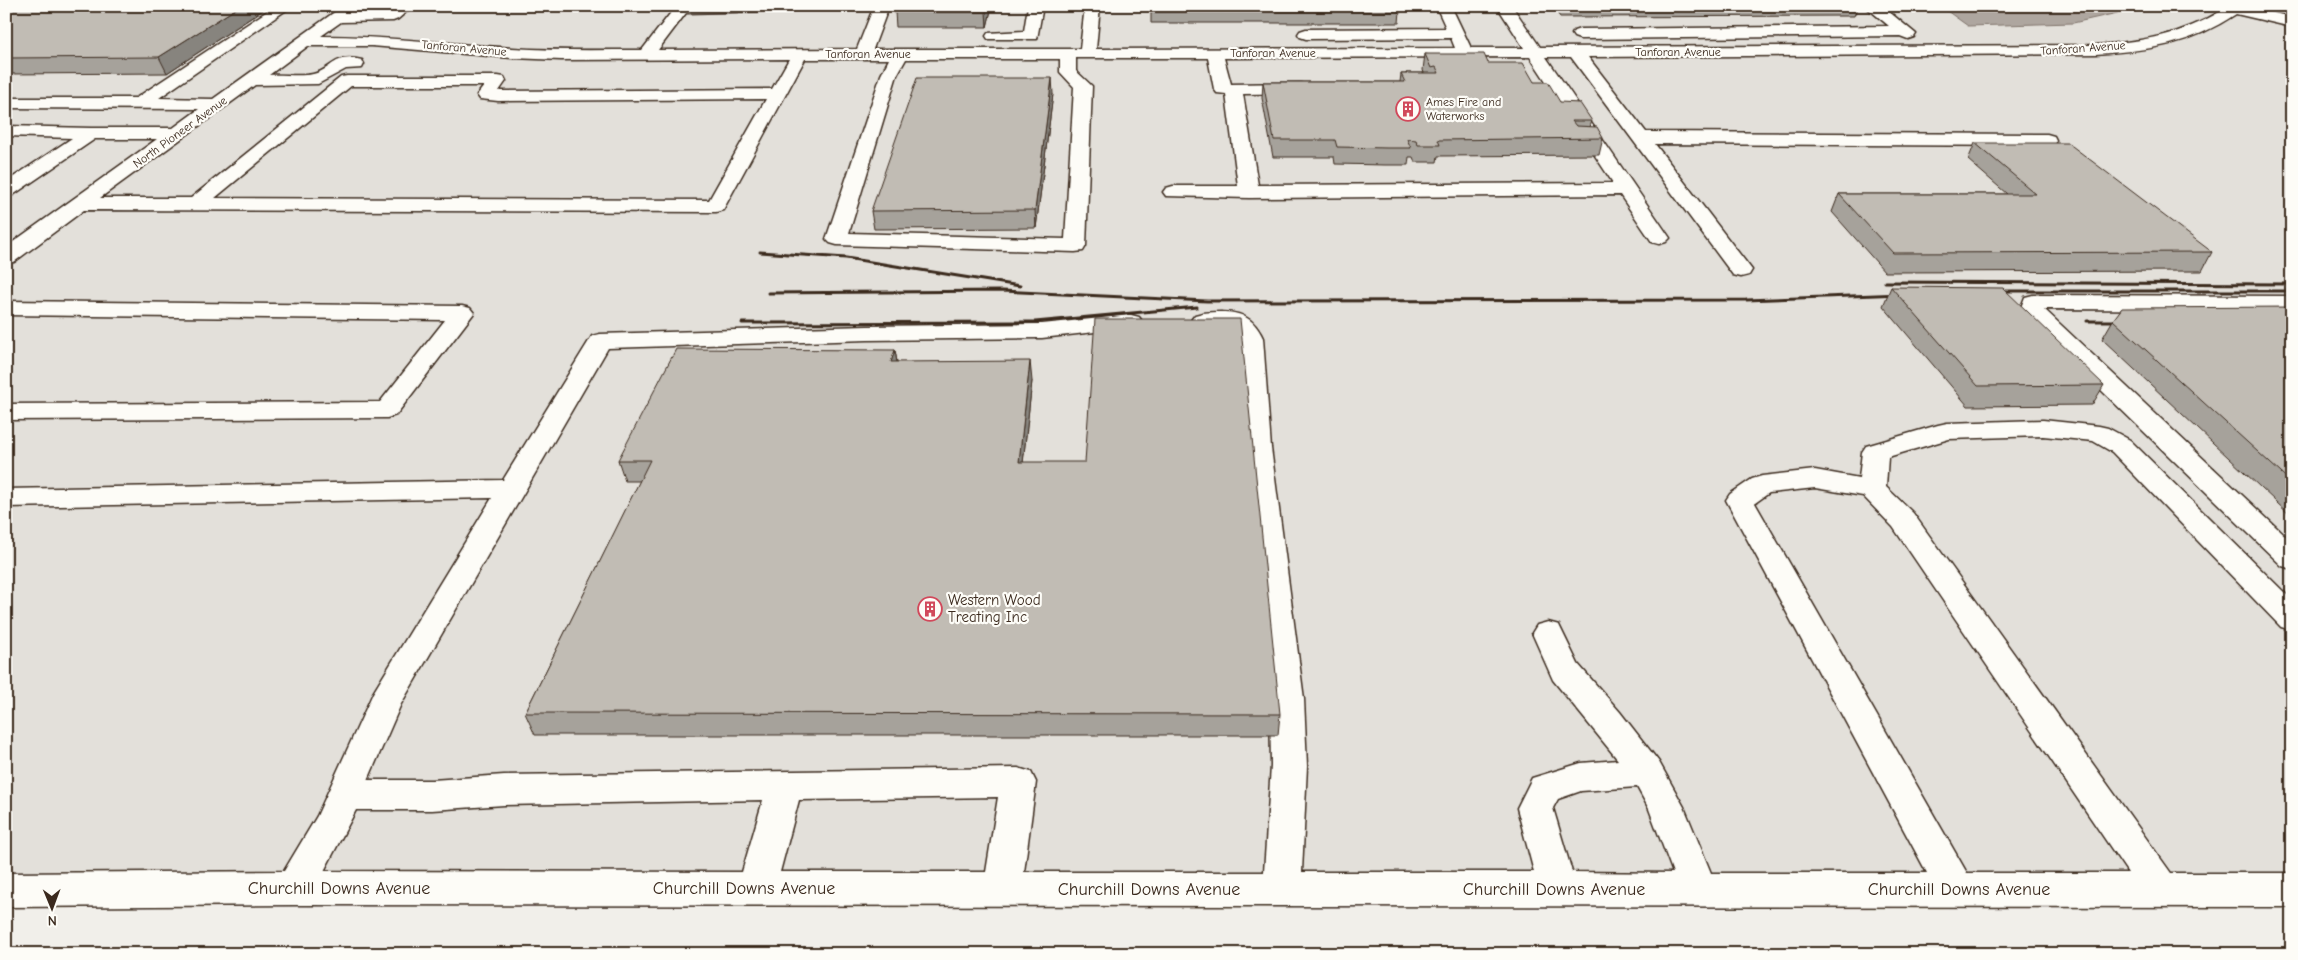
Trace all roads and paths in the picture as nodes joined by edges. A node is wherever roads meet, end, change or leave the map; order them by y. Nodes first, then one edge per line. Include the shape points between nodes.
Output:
1 (286, 6) edge
2 (406, 6) edge
3 (806, 6) edge
4 (882, 6) edge
5 (1036, 6) edge
6 (1093, 6) edge
7 (1443, 6) edge
8 (1504, 6) edge
9 (1872, 6) edge
10 (2292, 7) edge
11 (684, 8) edge
12 (2228, 8) edge
13 (346, 12) edge
14 (2273, 18) junction
15 (2292, 22) edge
16 (1904, 31) junction
17 (1746, 32) junction
18 (1457, 33) junction
19 (1288, 34) dead end
20 (1522, 34) junction
21 (1542, 34) dead end
22 (1561, 34) dead end
23 (1089, 35) junction
24 (1109, 35) dead end
25 (870, 36) junction
26 (889, 36) dead end
27 (974, 36) edge
28 (1030, 36) junction
29 (305, 41) junction
30 (1769, 52) junction
31 (1931, 52) junction
32 (1466, 53) junction
33 (1576, 53) junction
34 (863, 54) junction
35 (900, 54) junction
36 (1028, 54) junction
37 (1078, 54) junction
38 (646, 55) junction
39 (1539, 60) junction
40 (1217, 61) junction
41 (787, 66) junction
42 (251, 80) junction
43 (612, 80) dead end
44 (439, 81) junction
45 (1313, 88) edge
46 (1234, 89) junction
47 (778, 94) junction
48 (601, 95) junction
49 (6, 103) edge
50 (139, 104) junction
51 (218, 104) junction
52 (6, 131) edge
53 (178, 133) junction
54 (90, 134) junction
55 (1640, 138) junction
56 (2047, 140) dead end
57 (33, 149) dead end
58 (69, 149) junction
59 (6, 169) edge
60 (39, 169) junction
61 (1626, 190) junction
62 (6, 191) edge
63 (1173, 192) dead end
64 (1249, 192) junction
65 (79, 204) junction
66 (196, 205) junction
67 (1659, 238) dead end
68 (6, 257) edge
69 (1741, 270) dead end
70 (2292, 303) edge
71 (6, 308) edge
72 (1152, 320) edge
73 (1181, 320) edge
74 (6, 412) edge
75 (512, 489) junction
76 (1872, 489) junction
77 (6, 498) edge
78 (2292, 559) edge
79 (2292, 619) edge
80 (1548, 633) dead end
81 (1646, 772) junction
82 (785, 786) junction
83 (343, 795) junction
84 (295, 888) junction
85 (756, 888) junction
86 (1003, 888) junction
87 (1282, 889) junction
88 (1558, 889) junction
89 (1699, 889) junction
90 (1956, 889) junction
91 (6, 890) edge
92 (2160, 890) junction
93 (2292, 890) edge

1 - 50 street
2 - 13 street via 393,16
3 - 11 street
4 - 25 street
5 - 28 street
6 - 23 street
7 - 18 street
8 - 20 street
9 - 16 street
10 - 14 street
11 - 38 street
12 - 14 street
12 - 31 street, Tanforan Avenue via 2200,29 2138,44 2069,50
13 - 29 street, North Pioneer Avenue
14 - 15 street
16 - 17 street
16 - 31 street
17 - 22 street
17 - 30 street
18 - 19 street
18 - 32 street
20 - 21 street
20 - 39 street
23 - 24 street
23 - 37 street
25 - 26 street
25 - 34 street
27 - 28 street
28 - 36 street
29 - 38 street, Tanforan Avenue via 372,41 533,54
29 - 42 street, North Pioneer Avenue
30 - 31 street, Tanforan Avenue
30 - 33 street, Tanforan Avenue
32 - 39 street, Tanforan Avenue
32 - 40 street, Tanforan Avenue
33 - 39 street, Tanforan Avenue
33 - 55 street
34 - 35 street, Tanforan Avenue
34 - 41 street, Tanforan Avenue
35 - 36 street, Tanforan Avenue
35 - 37 street via 889,76 837,238 1075,246 1083,86 1068,72
36 - 37 street, Tanforan Avenue
37 - 40 street, Tanforan Avenue
38 - 41 street, Tanforan Avenue
39 - 40 street
39 - 61 street
40 - 46 street via 1223,89
41 - 47 street
42 - 44 street via 318,79 342,64 433,71
42 - 51 street, North Pioneer Avenue
43 - 48 street
44 - 48 street via 498,81 486,95
44 - 66 street via 347,81
45 - 46 street
46 - 64 street
47 - 48 street
47 - 66 street via 716,206
49 - 50 street
50 - 51 street
51 - 53 street, North Pioneer Avenue
52 - 54 street
53 - 54 street
53 - 65 street, North Pioneer Avenue
54 - 58 street
55 - 56 street
55 - 69 street
57 - 58 street
58 - 60 street
59 - 60 street
60 - 62 street
61 - 64 street
61 - 67 street
63 - 64 street
65 - 66 street
65 - 68 street, North Pioneer Avenue
70 - 78 street via 2033,302 2032,310
71 - 74 street via 462,313 386,410
72 - 75 street via 1042,331 600,340
73 - 87 street via 1229,319 1241,322 1251,338 1258,448 1287,699 1289,766
75 - 77 street
75 - 83 street via 385,702
76 - 79 street via 1875,452 1947,431 2043,428 2099,434 2120,446
76 - 90 street via 1815,479 1762,485 1740,500
76 - 92 street via 1903,520
80 - 81 street via 1565,672 1608,721
81 - 88 street via 1581,777 1545,788 1535,808
81 - 89 street via 1666,807
82 - 83 street
82 - 85 street
82 - 86 street via 1018,782
83 - 84 street via 332,823
84 - 85 street, Churchill Downs Avenue
84 - 91 street, Churchill Downs Avenue
85 - 86 street, Churchill Downs Avenue
86 - 87 street, Churchill Downs Avenue
87 - 88 street, Churchill Downs Avenue
88 - 89 street, Churchill Downs Avenue
89 - 90 street, Churchill Downs Avenue
90 - 92 street, Churchill Downs Avenue
92 - 93 street, Churchill Downs Avenue

